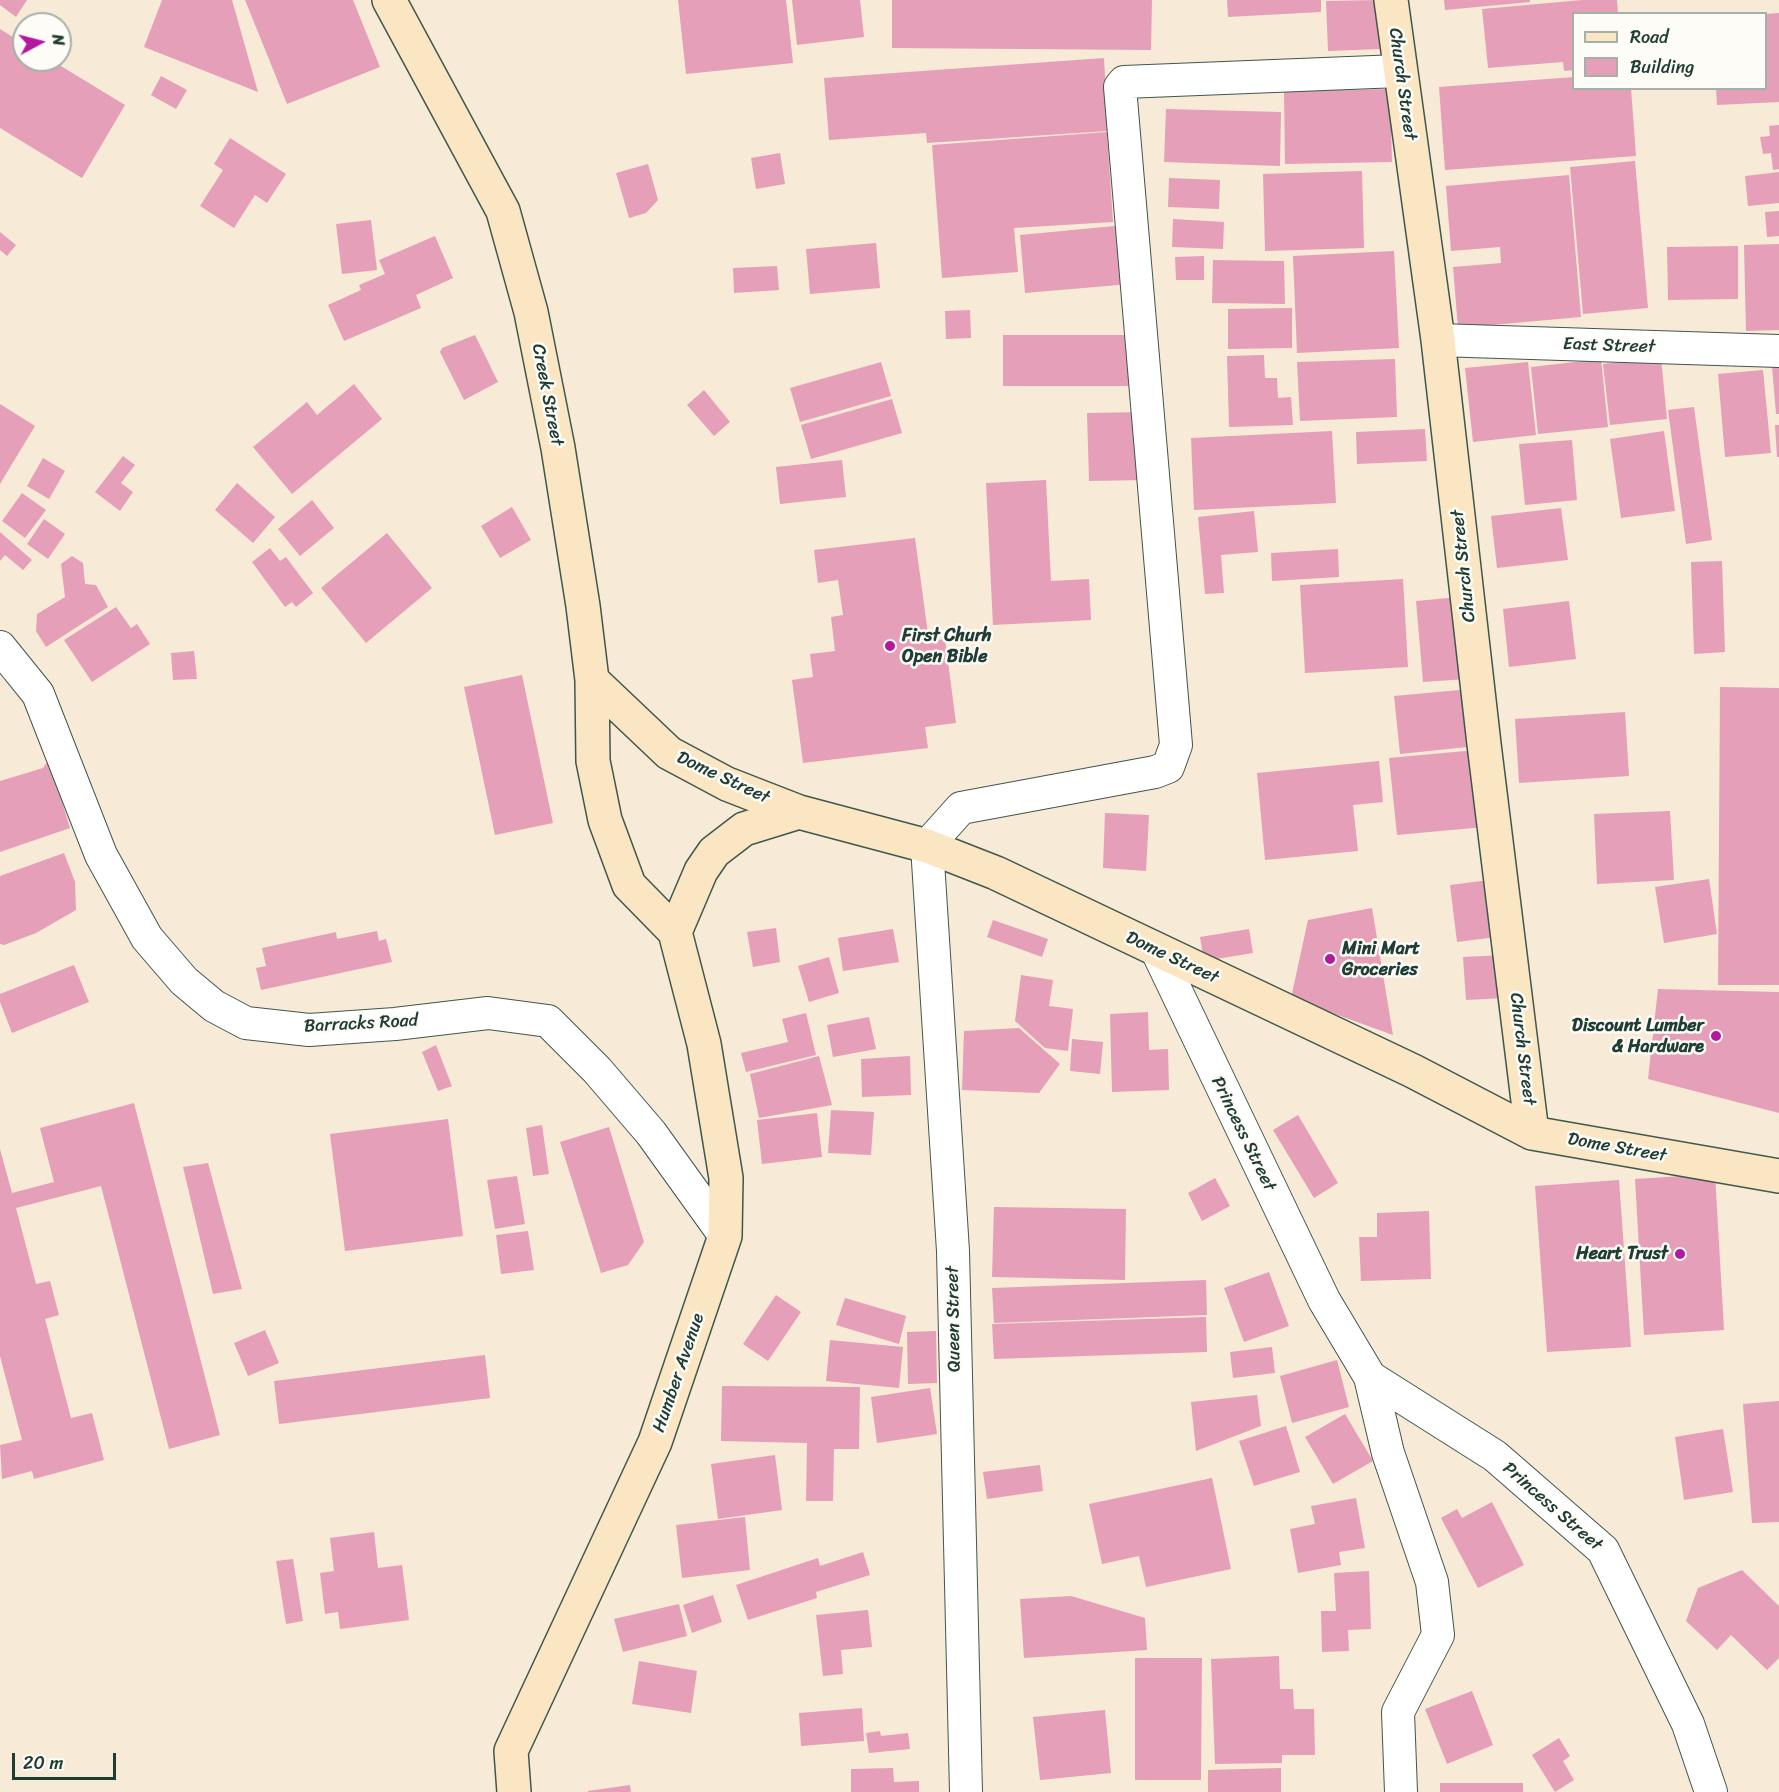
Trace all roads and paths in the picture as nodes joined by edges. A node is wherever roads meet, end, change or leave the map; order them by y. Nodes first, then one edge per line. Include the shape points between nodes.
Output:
1 (389, 0) edge
2 (1391, 0) edge
3 (1399, 71) junction
4 (1438, 340) junction
5 (1779, 351) edge
6 (0, 647) edge
7 (592, 680) junction
8 (799, 812) junction
9 (604, 820) joint
10 (927, 846) junction
11 (675, 932) junction
12 (1157, 951) junction
13 (1532, 1133) junction
14 (1779, 1176) edge
15 (725, 1236) junction
16 (1370, 1377) junction
17 (514, 1792) edge
18 (966, 1792) edge
19 (1401, 1792) edge
20 (1712, 1792) edge

1 - 7 street, Creek Street via 503,211 531,312 558,448
2 - 3 street, Church Street
3 - 4 street, Church Street
3 - 10 street via 1124,82 1120,87 1176,745 1168,767 1155,772 961,808
4 - 5 street, East Street
4 - 13 street, Church Street
6 - 15 street, Barracks Road via 39,694 101,855 147,938 191,987 214,1006 246,1023 309,1030 488,1013 548,1021 651,1133
7 - 8 street, Dome Street via 669,753 727,784
7 - 9 street, Creek Street via 593,761
8 - 10 street, Dome Street
8 - 11 street via 744,829 714,852 701,871
9 - 11 street, Humber Avenue via 629,885
10 - 12 street, Dome Street via 996,873
10 - 18 street, Queen Street via 953,1251
11 - 15 street, Humber Avenue via 704,1044 726,1178
12 - 13 street, Dome Street via 1413,1071
12 - 16 street, Princess Street via 1319,1290
13 - 14 street, Dome Street
15 - 17 street, Humber Avenue via 656,1442 511,1751
16 - 19 street, Princess Street via 1388,1453 1432,1582 1438,1635 1398,1712
16 - 20 street, Princess Street via 1495,1456 1604,1550 1688,1724

